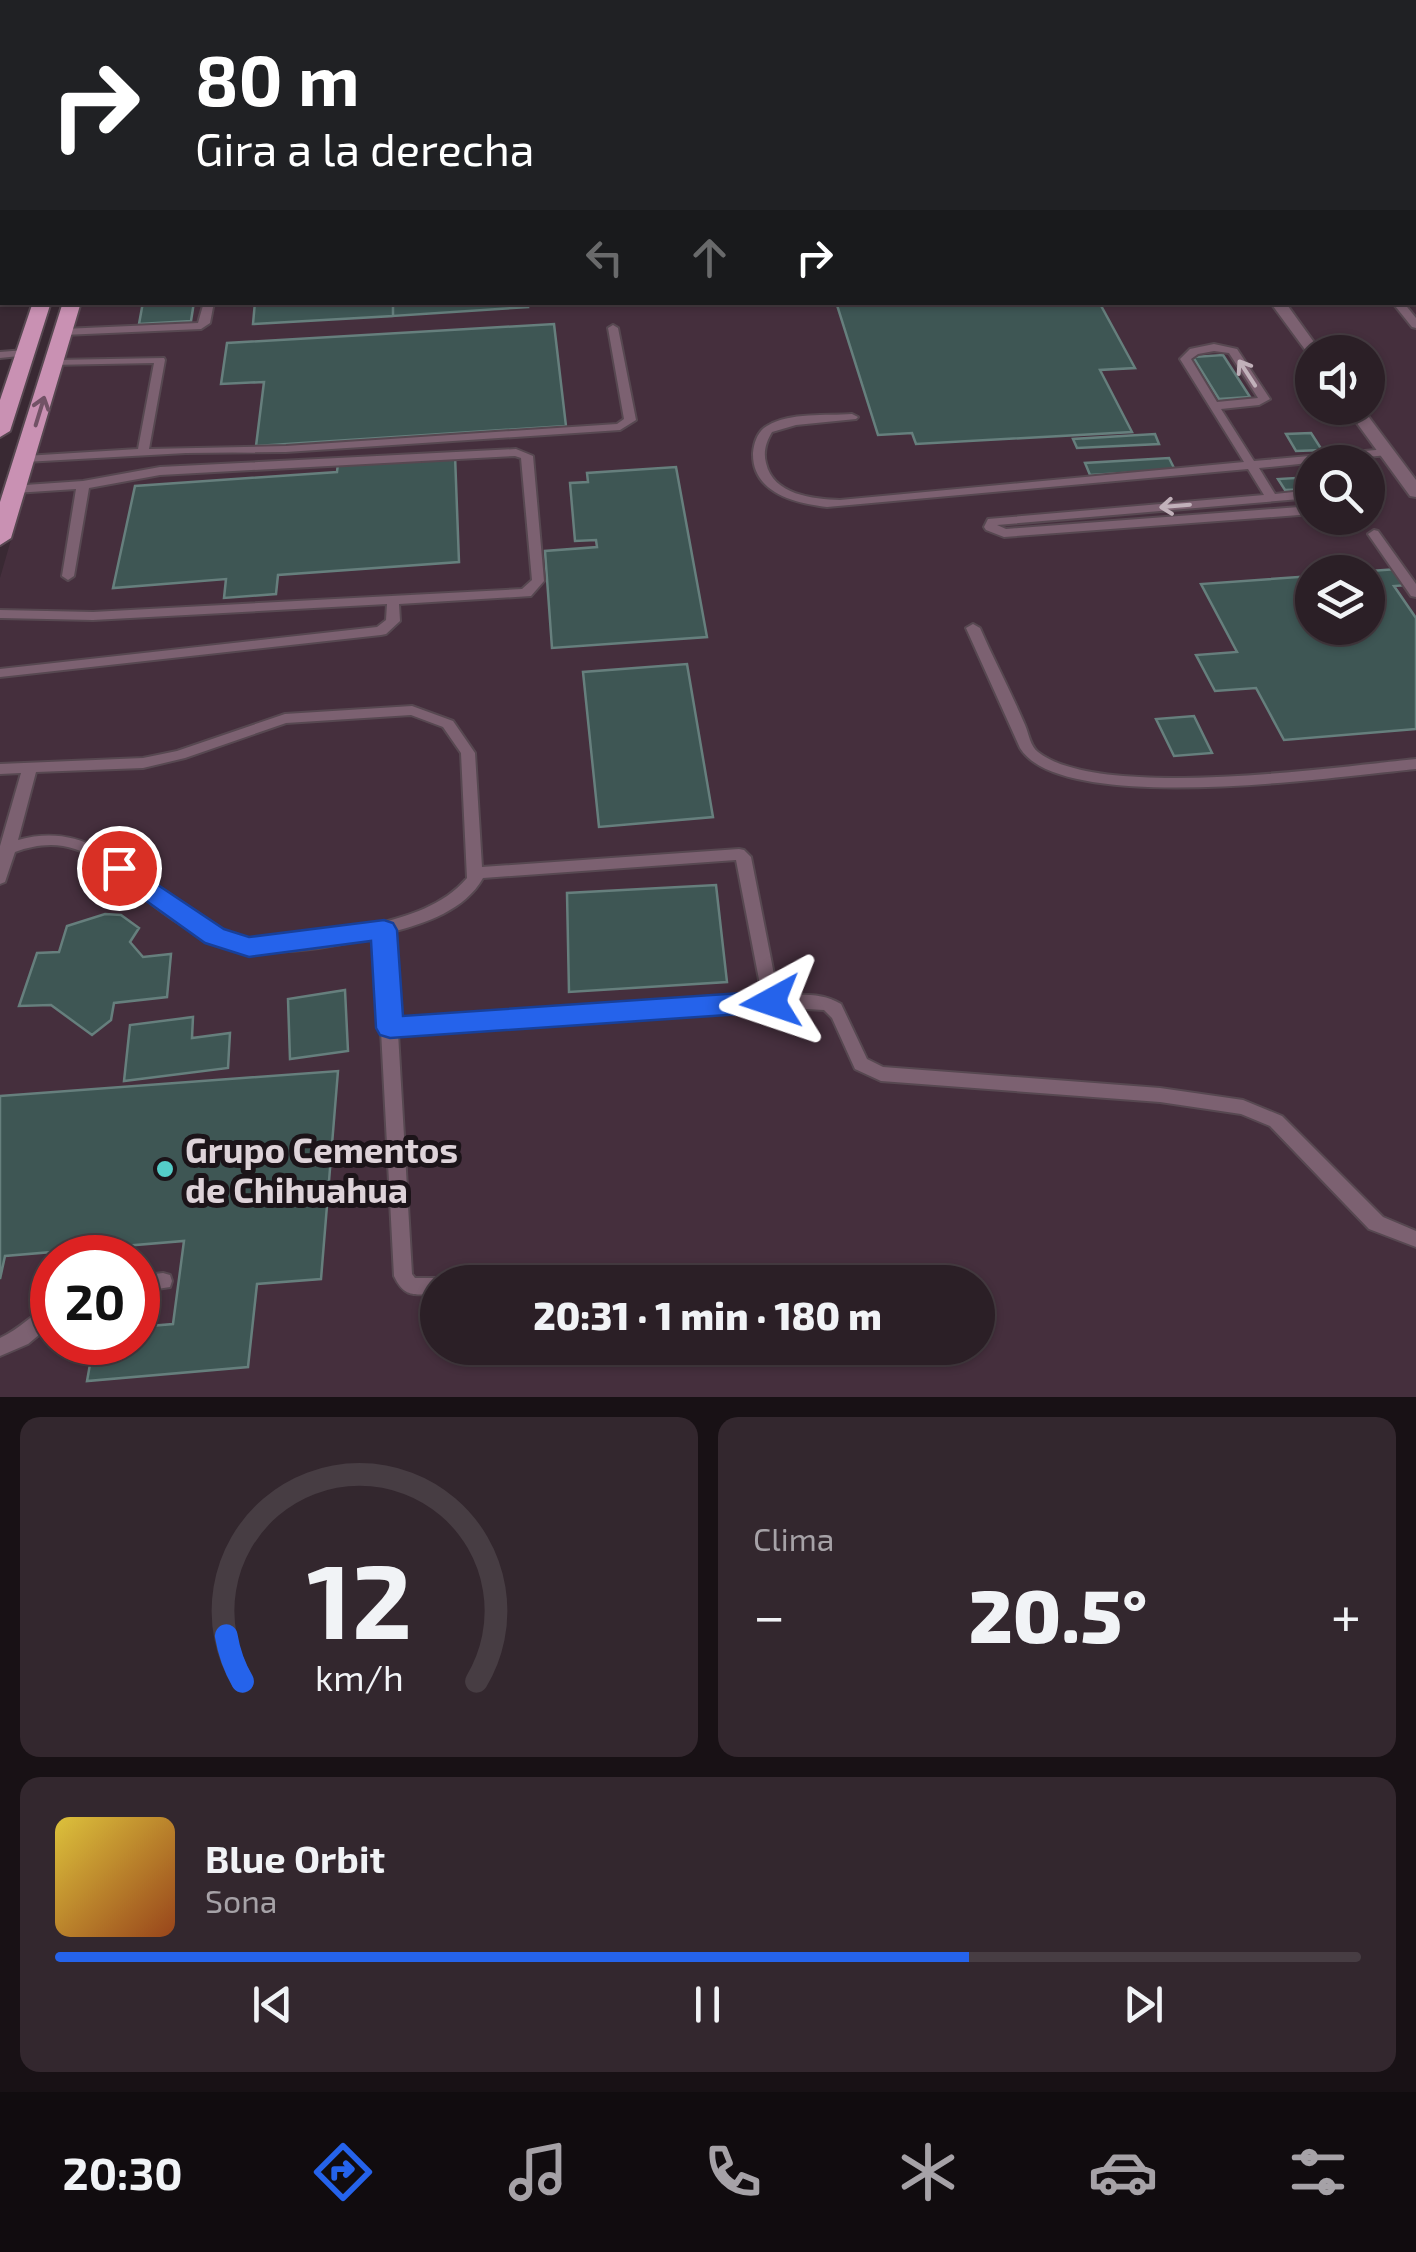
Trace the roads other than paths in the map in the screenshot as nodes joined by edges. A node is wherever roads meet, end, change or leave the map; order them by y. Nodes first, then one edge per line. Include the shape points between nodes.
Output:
1 (41, 305) edge
2 (71, 305) edge
3 (208, 305) edge
4 (1279, 305) edge
5 (1399, 305) edge
6 (1416, 325) edge
7 (613, 328) dead end
8 (63, 332) junction
9 (1301, 335) edge
10 (25, 353) junction
11 (0, 354) edge
12 (54, 362) junction
13 (1213, 406) junction
14 (852, 418) dead end
15 (1367, 425) edge
16 (0, 432) edge
17 (143, 452) junction
18 (1387, 452) junction
19 (25, 459) junction
20 (1250, 466) junction
21 (83, 485) junction
22 (15, 490) junction
23 (1416, 492) edge
24 (1295, 496) edge
25 (1272, 498) junction
26 (1295, 511) edge
27 (1375, 535) edge
28 (0, 538) edge
29 (68, 576) dead end
30 (1416, 593) edge
31 (392, 600) junction
32 (0, 614) edge
33 (972, 628) dead end
34 (0, 673) edge
35 (1416, 764) edge
36 (30, 768) junction
37 (0, 769) edge
38 (4, 850) edge
39 (475, 873) junction
40 (0, 878) edge
41 (384, 930) junction
42 (771, 1002) junction
43 (390, 1028) junction
44 (1416, 1239) edge
45 (164, 1280) dead end
46 (160, 1281) edge
47 (420, 1286) edge
48 (30, 1331) edge
49 (0, 1347) edge

1 - 10 main road
2 - 8 main road
3 - 8 lane via 201,326
4 - 9 street
5 - 6 lane
7 - 17 lane via 630,420 620,427 286,450
8 - 12 main road
10 - 11 lane
10 - 16 main road
12 - 17 lane via 160,360
19 -> 12 main road
13 -> 13 lane via 1264,399 1226,348 1196,350 1184,359
13 - 20 lane
14 - 20 lane via 769,428 759,456 764,473 797,500 840,504
15 - 18 street
17 - 19 lane
18 - 20 lane
18 - 23 street
19 - 22 main road
20 - 25 lane
21 - 22 lane
21 - 29 lane
21 - 31 lane via 174,470 496,451 527,456 536,587 526,593
22 - 28 main road
24 - 25 lane
25 -> 26 lane via 990,526 1004,533
27 - 30 lane
31 - 32 lane via 93,616
31 - 34 lane via 392,621 381,631
33 - 35 lane via 1030,754 1080,776 1162,784
36 - 37 lane
36 - 38 lane
36 - 39 lane via 159,760 286,719 412,710 448,724 468,753
38 - 40 lane
38 - 41 lane via 44,838 74,841 214,936 249,947
39 - 41 lane via 458,900
39 - 42 lane via 739,854
41 - 43 lane
42 - 43 lane
42 - 44 lane via 833,1006 861,1064 881,1074 1243,1107 1276,1121 1376,1223
43 - 47 lane via 403,1276 410,1286
45 - 46 lane
48 - 49 lane

